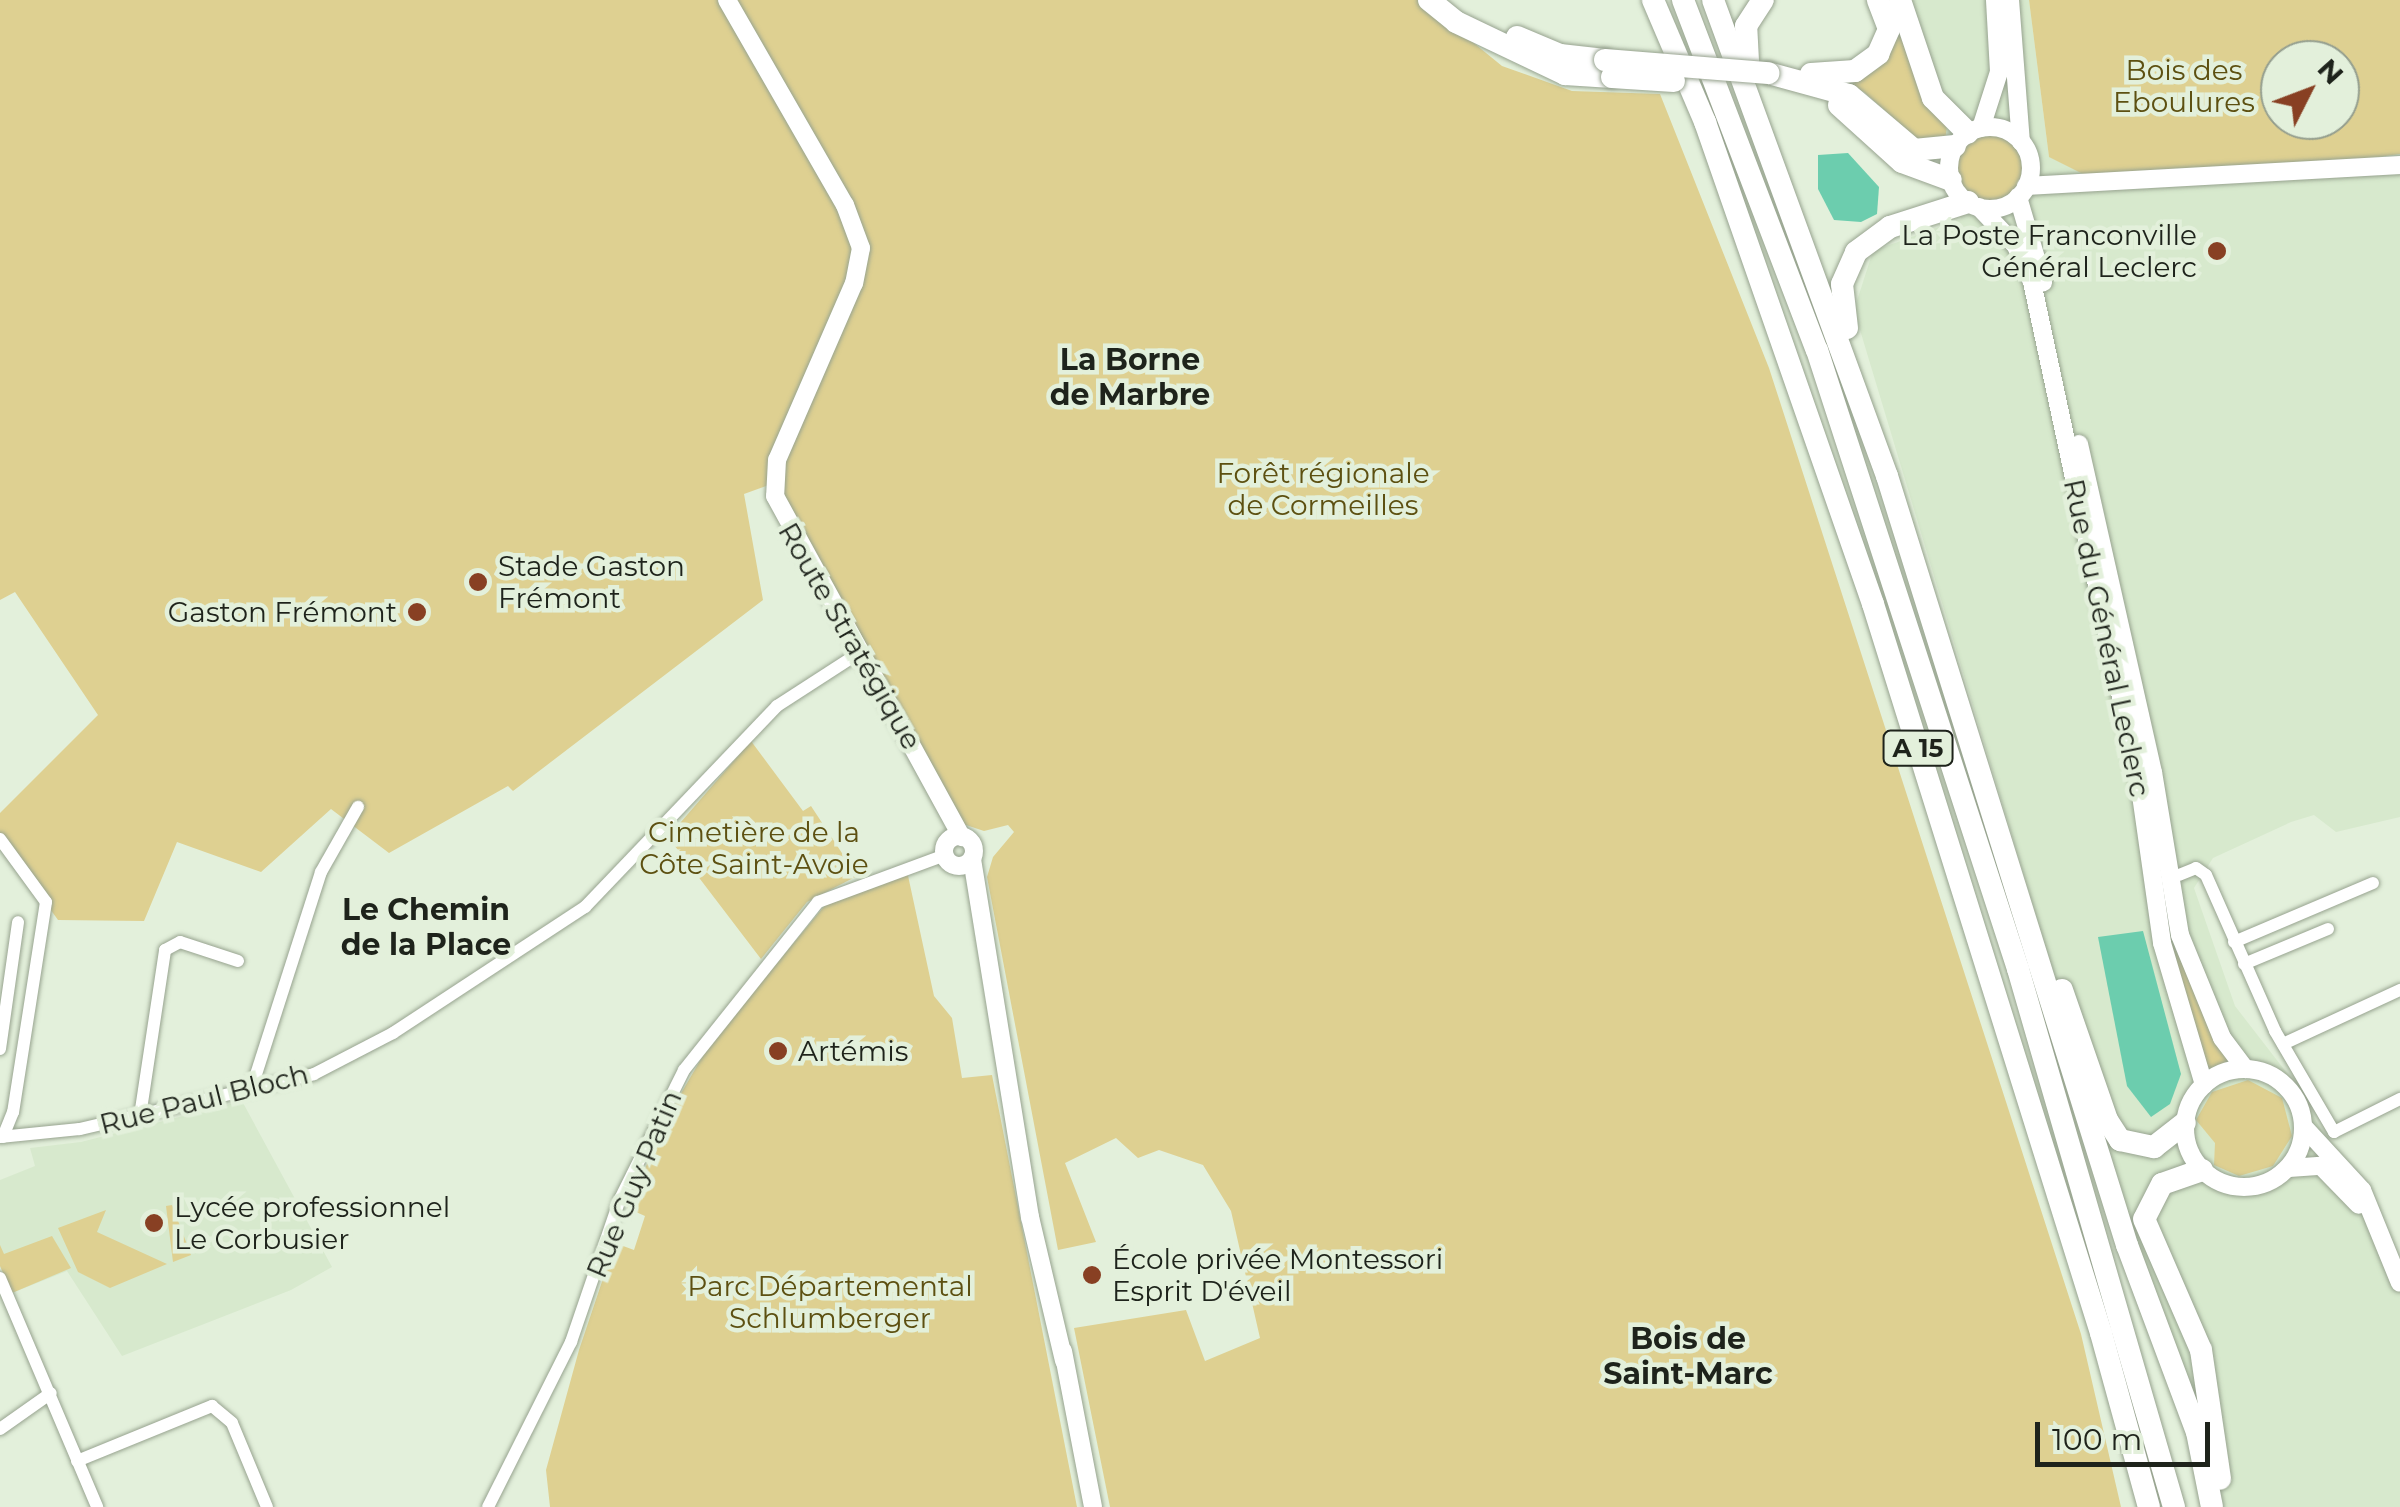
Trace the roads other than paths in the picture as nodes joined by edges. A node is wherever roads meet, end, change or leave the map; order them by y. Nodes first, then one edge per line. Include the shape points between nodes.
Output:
1 (727, 0) edge
2 (1429, 0) edge
3 (1452, 0) edge
4 (1653, 0) edge
5 (1683, 0) edge
6 (1713, 0) edge
7 (1763, 0) edge
8 (1878, 0) edge
9 (1900, 0) edge
10 (1995, 0) edge
11 (2010, 0) edge
12 (1609, 68) junction
13 (1770, 80) junction
14 (1968, 136) junction
15 (2025, 149) junction
16 (2400, 165) edge
17 (1951, 180) junction
18 (2087, 183) junction
19 (2022, 192) junction
20 (1790, 198) junction
21 (1974, 205) junction
22 (1887, 476) junction
23 (859, 653) junction
24 (358, 807) dead end
25 (1995, 815) junction
26 (0, 840) edge
27 (956, 852) junction
28 (2179, 874) dead end
29 (2373, 883) dead end
30 (18, 922) dead end
31 (2328, 929) dead end
32 (2234, 942) junction
33 (238, 961) dead end
34 (2244, 964) junction
35 (2400, 990) edge
36 (2283, 1044) junction
37 (0, 1049) edge
38 (2244, 1069) junction
39 (2204, 1084) junction
40 (251, 1090) junction
41 (2400, 1099) edge
42 (140, 1116) junction
43 (2185, 1123) junction
44 (2304, 1127) junction
45 (2, 1137) edge
46 (2289, 1168) junction
47 (2202, 1170) junction
48 (2380, 1234) junction
49 (0, 1278) edge
50 (2400, 1283) edge
51 (51, 1393) junction
52 (0, 1429) edge
53 (77, 1461) junction
54 (97, 1507) edge
55 (268, 1507) edge
56 (488, 1507) edge
57 (1093, 1507) edge
58 (2149, 1507) edge
59 (2174, 1507) edge
60 (2212, 1507) edge
61 (2223, 1507) edge

1 - 23 main road, Route Stratégique via 845,205 861,260 782,445 774,487 786,526
2 - 12 highway via 1456,22 1565,74
3 - 12 highway via 1491,27
4 - 58 highway, A 15 via 1705,122 1878,618 2102,1333
5 - 59 highway, A 15 via 1829,386 2018,969
6 - 20 highway
7 - 20 highway via 1746,26 1744,52
8 - 13 highway via 1887,38 1865,66
9 - 14 highway via 1933,98
10 - 14 main road via 1999,72
11 - 15 main road
12 - 13 highway, bridge
13 - 14 highway via 1849,94 1914,150
13 - 17 highway via 1832,102 1902,162
14 - 15 main road via 2003,129
14 - 17 main road
15 - 18 main road via 2060,176
15 - 19 main road
16 - 18 main road
17 - 21 main road
18 - 19 main road
19 - 21 main road via 2000,208
19 - 38 main road, Rue du Général Leclerc via 2017,213 2042,276 2154,772 2180,935 2222,1038
20 - 22 highway
21 - 22 highway via 1878,234 1844,274 1844,318
21 - 39 main road, Rue du Général Leclerc via 2016,246 2032,282 2139,781 2162,943
22 - 25 highway
23 - 27 main road, Route Stratégique via 941,804
23 - 40 street, Rue Paul Bloch via 777,706 629,866 538,942 330,1068
24 - 40 street via 322,872
25 - 43 highway via 2112,1130 2132,1146 2154,1147
25 - 60 highway via 2127,1245 2197,1432
26 - 45 street via 46,902 13,1112
27 - 56 street, Rue Guy Patin via 818,902 684,1070 620,1199 571,1342
27 - 57 main road, Route Stratégique via 973,892 1034,1235
28 - 32 street via 2196,868 2206,875
29 - 32 street
30 - 37 street
31 - 34 street
32 - 34 street
33 - 42 street via 180,942 165,950
34 - 36 street
35 - 36 street
36 - 41 street via 2338,1134
38 - 39 main road
38 - 44 main road via 2286,1086
39 - 43 main road
40 - 42 street, Rue Paul Bloch
42 - 45 street, Rue Paul Bloch
43 - 47 main road via 2190,1153
44 - 46 main road
44 - 48 main road via 2356,1182
46 - 47 main road via 2271,1182 2242,1188
46 - 48 main road via 2308,1163 2332,1172
47 - 61 highway via 2156,1189 2145,1227 2202,1350
48 - 50 main road
49 - 51 street
51 - 52 street
51 - 53 street
53 - 54 street
53 - 55 street via 212,1406 232,1422

